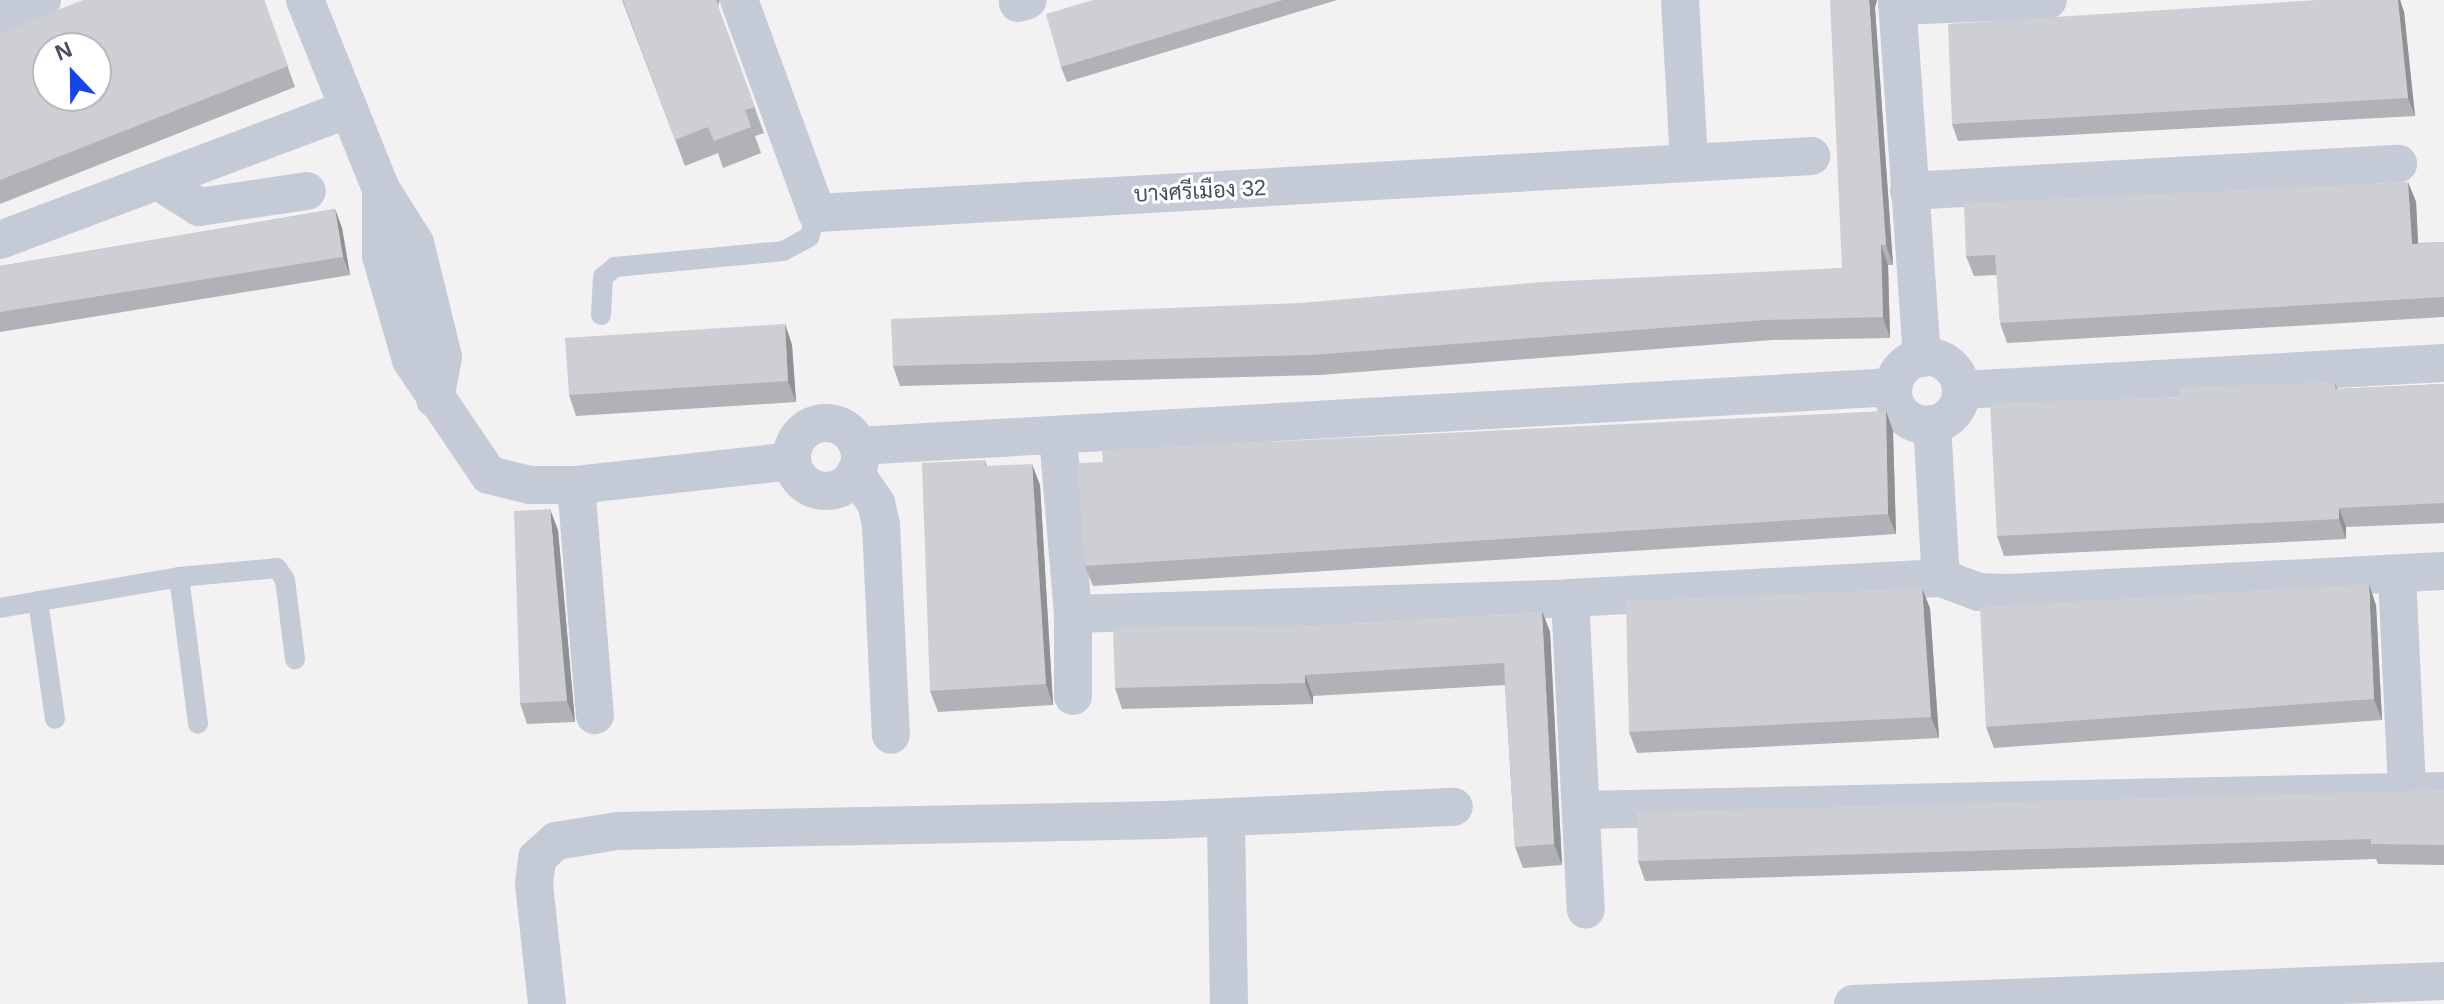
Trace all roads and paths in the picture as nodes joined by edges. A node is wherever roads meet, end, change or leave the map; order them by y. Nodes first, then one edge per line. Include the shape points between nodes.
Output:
1 (42, 0) edge
2 (305, 0) edge
3 (739, 0) edge
4 (1680, 0) edge
5 (2048, 0) edge
6 (1897, 3) edge
7 (0, 16) edge
8 (348, 109) junction
9 (1811, 156) dead end
10 (1689, 163) junction
11 (2398, 164) dead end
12 (161, 183) junction
13 (307, 191) dead end
14 (1909, 191) junction
15 (817, 213) junction
16 (0, 240) edge
17 (601, 315) dead end
18 (1922, 358) junction
19 (2444, 363) edge
20 (1893, 387) junction
21 (1961, 390) junction
22 (1932, 424) junction
23 (1058, 436) junction
24 (856, 460) junction
25 (792, 461) junction
26 (576, 485) junction
27 (2442, 571) edge
28 (2397, 576) junction
29 (179, 577) junction
30 (1941, 578) junction
31 (1570, 598) junction
32 (38, 601) junction
33 (0, 608) edge
34 (1073, 614) junction
35 (295, 659) dead end
36 (1073, 696) dead end
37 (595, 715) dead end
38 (55, 719) dead end
39 (198, 724) dead end
40 (891, 735) dead end
41 (2407, 790) junction
42 (2444, 791) edge
43 (1454, 807) dead end
44 (1582, 810) junction
45 (1226, 818) junction
46 (1586, 910) dead end
47 (2444, 981) edge
48 (547, 1004) edge
49 (1229, 1004) edge
50 (1853, 1004) edge

1 - 7 street
2 - 8 street
3 - 15 street
4 - 10 street
5 - 6 street
6 - 14 street
8 - 12 street
8 - 26 street via 381,189 381,256 411,360 489,475 530,485
9 - 10 street, บางศรีเมือง 32
10 - 15 street, บางศรีเมือง 32
11 - 14 street
12 - 13 street via 199,207
12 - 16 street
14 - 18 street
15 - 17 lane via 809,237 783,251 615,267 603,277
18 - 20 street via 1903,367
18 - 21 street via 1953,369
19 - 21 street
20 - 22 street via 1899,411 1908,420
20 - 23 street
21 - 22 street via 1950,416
22 - 30 street
23 - 24 street
23 - 34 street
24 - 25 street via 843,486 819,490 797,475
24 - 25 street via 842,427 813,425 800,434
24 - 40 street via 881,525
25 - 26 street
26 - 37 street
27 - 28 street
28 - 30 street via 2008,593 1970,590
28 - 41 street
29 - 32 lane
29 - 35 lane via 277,568 285,580
29 - 39 lane
30 - 31 street
31 - 34 street
31 - 44 street
32 - 33 lane
32 - 38 lane
34 - 36 street
41 - 42 street
41 - 44 street
43 - 45 street
44 - 46 street
45 - 48 street via 617,831 556,841 537,858 534,884
45 - 49 street
47 - 50 street

